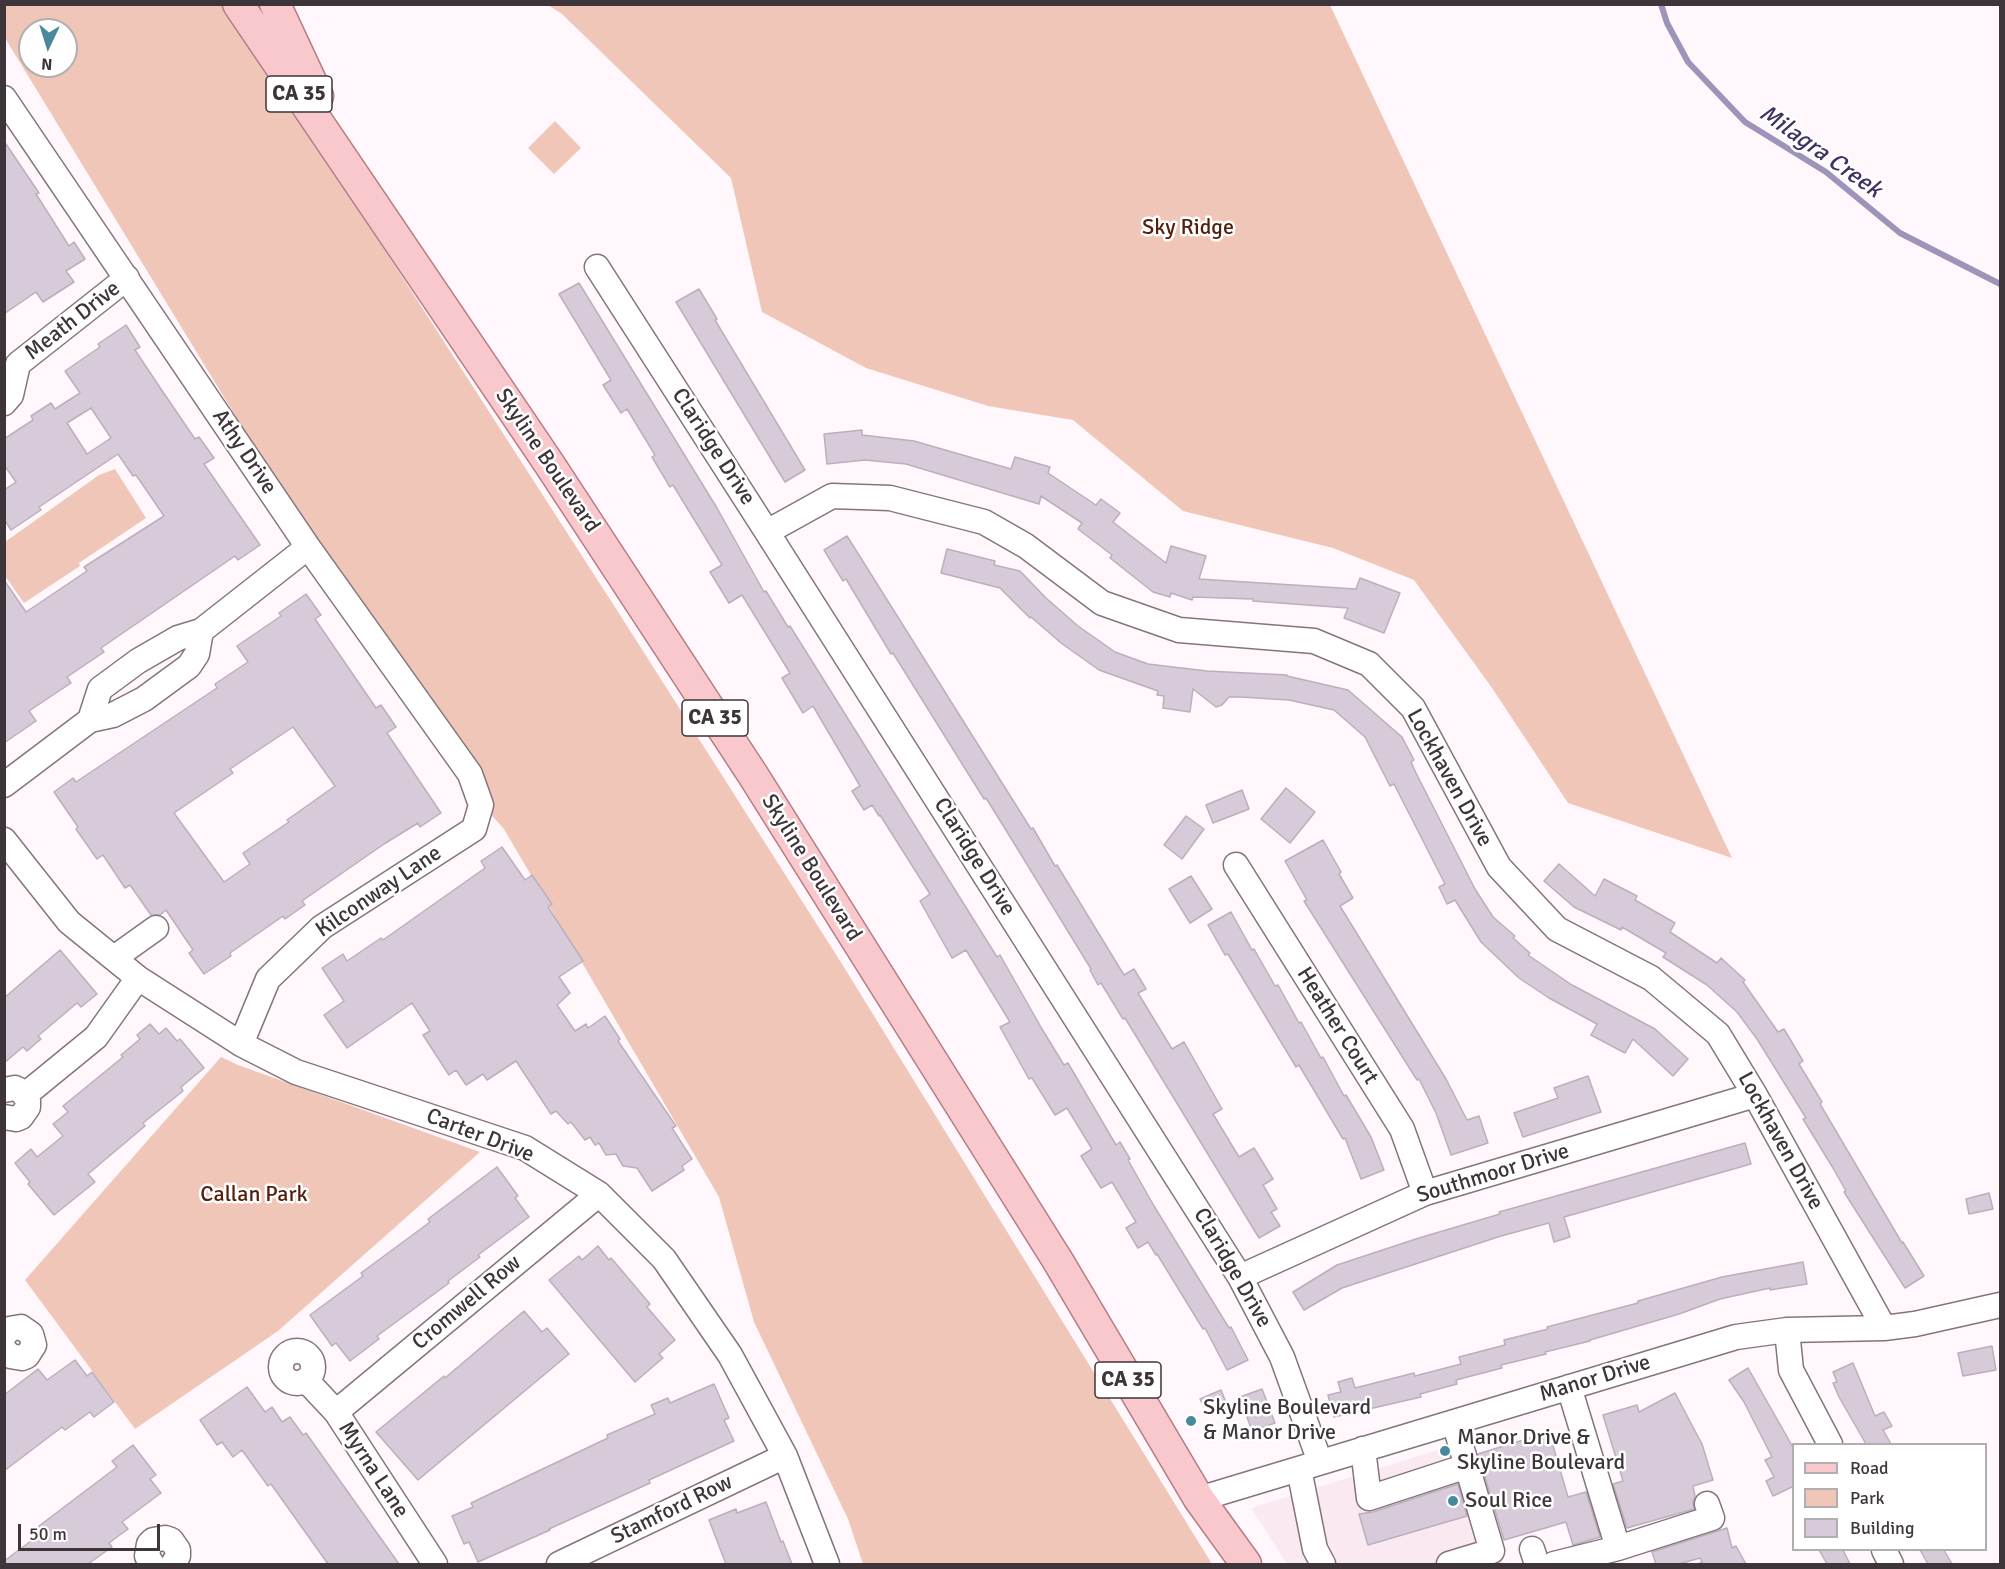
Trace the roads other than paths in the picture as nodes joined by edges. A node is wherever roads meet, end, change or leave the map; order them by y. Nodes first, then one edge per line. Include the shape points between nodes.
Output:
1 (238, 4) edge
2 (252, 4) edge
3 (275, 4) edge
4 (4, 98) edge
5 (360, 183) junction
6 (597, 267) dead end
7 (127, 278) junction
8 (11, 365) edge
9 (4, 403) edge
10 (767, 532) junction
11 (308, 547) junction
12 (201, 631) junction
13 (90, 720) junction
14 (4, 785) edge
15 (481, 805) joint
16 (4, 840) edge
17 (1236, 865) dead end
18 (156, 928) dead end
19 (114, 958) junction
20 (138, 978) junction
21 (241, 1044) junction
22 (15, 1093) edge
23 (1755, 1095) junction
24 (4, 1117) edge
25 (1425, 1192) junction
26 (599, 1194) junction
27 (1240, 1277) junction
28 (2001, 1305) edge
29 (1884, 1328) junction
30 (1787, 1330) junction
31 (306, 1380) dead end
32 (1569, 1387) junction
33 (336, 1412) junction
34 (1454, 1422) junction
35 (1829, 1443) edge
36 (1363, 1449) junction
37 (785, 1456) junction
38 (1310, 1465) junction
39 (1467, 1466) junction
40 (1199, 1499) junction
41 (1707, 1504) dead end
42 (1618, 1548) junction
43 (435, 1564) edge
44 (559, 1564) edge
45 (827, 1564) edge
46 (1246, 1564) edge
47 (1323, 1564) edge
48 (1449, 1564) edge
49 (1554, 1564) edge

1 - 5 main road, Skyline Boulevard / CA 35
2 - 5 main road, Skyline Boulevard / CA 35
3 - 5 main road
4 - 7 street, Athy Drive
5 - 40 main road, Skyline Boulevard / CA 35 via 759,785 1058,1261
6 - 10 street, Claridge Drive
7 - 8 street, Meath Drive
7 - 11 street, Athy Drive
8 - 9 street, Meath Drive via 11,395
10 - 23 street, Lockhaven Drive via 832,496 890,498 984,522 1026,546 1102,603 1179,630 1314,641 1369,664 1413,708 1499,867 1557,929 1651,978 1718,1034
10 - 27 street, Claridge Drive
11 - 12 street
11 - 15 street, Athy Drive via 470,774
12 - 13 street via 178,638 100,689
12 - 13 street via 189,666 113,716
13 - 14 street
15 - 21 street, Kilconway Lane via 474,830 322,927 268,979
16 - 19 street, Carter Drive via 69,922
17 - 25 street, Heather Court via 1402,1129
18 - 19 street
19 - 20 street, Carter Drive
20 - 21 street, Carter Drive
20 - 22 street via 96,1037
21 - 26 street, Carter Drive via 296,1072 525,1149
22 - 24 street via 28,1101 26,1112 16,1119
23 - 25 street, Southmoor Drive
23 - 29 street, Lockhaven Drive
25 - 27 street, Southmoor Drive
26 - 33 street, Cromwell Row
26 - 37 street, Carter Drive via 663,1259 730,1356
27 - 38 street, Claridge Drive via 1282,1357
28 - 29 street, Manor Drive
29 - 30 street, Manor Drive
30 - 32 street, Manor Drive via 1736,1337
30 - 35 street via 1791,1370
31 - 33 street, Myrna Lane
32 - 34 street, Manor Drive
32 - 42 street
33 - 43 street, Myrna Lane
34 - 36 street, Manor Drive
34 - 39 street
36 - 38 street, Manor Drive
36 - 39 street via 1369,1498
37 - 44 street, Stamford Row
37 - 45 street, Carter Drive
38 - 40 street, Manor Drive
38 - 47 street, Claridge Drive via 1316,1549
39 - 48 street via 1492,1551
40 - 46 main road, Skyline Boulevard / CA 35
41 - 42 street via 1712,1518
42 - 49 street

